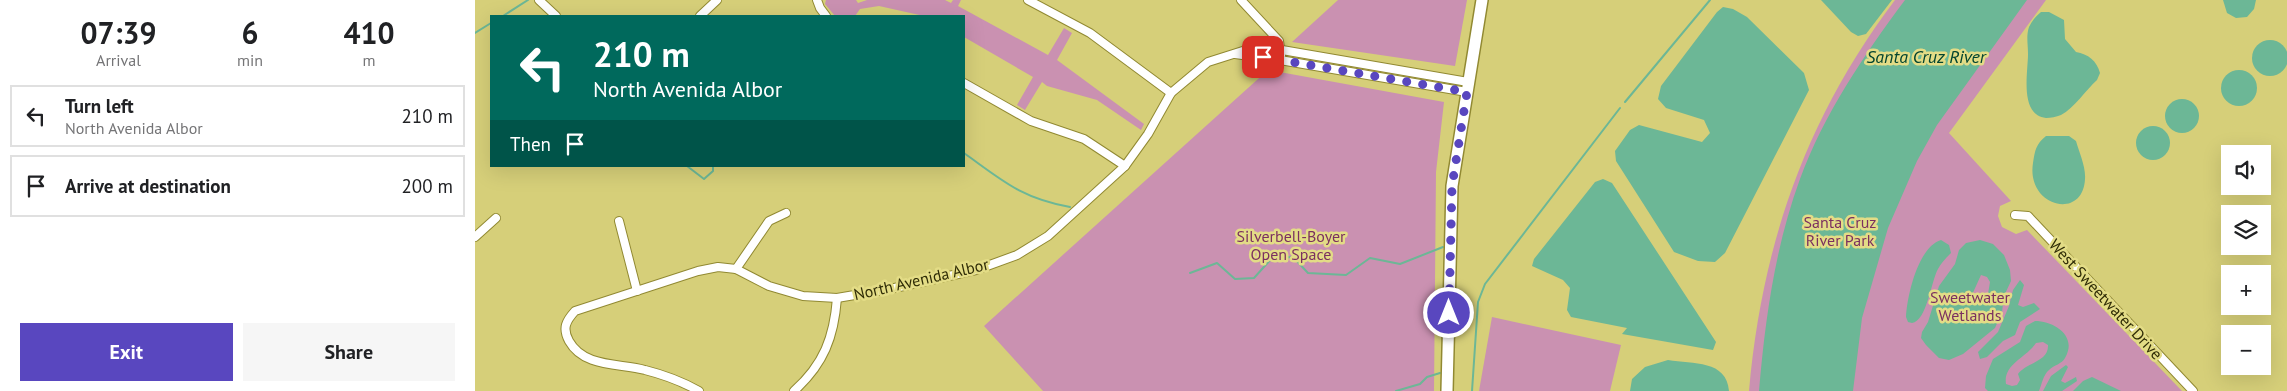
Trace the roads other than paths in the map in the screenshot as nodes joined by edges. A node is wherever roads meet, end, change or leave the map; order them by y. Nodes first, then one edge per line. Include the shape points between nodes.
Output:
1 (539, 0) edge
2 (717, 0) edge
3 (817, 0) edge
4 (1029, 0) edge
5 (1241, 0) edge
6 (1482, 0) edge
7 (555, 15) edge
8 (701, 15) edge
9 (825, 15) edge
10 (1282, 50) junction
11 (1235, 54) junction
12 (1328, 58) junction
13 (1280, 60) junction
14 (1326, 68) junction
15 (965, 84) edge
16 (1468, 87) junction
17 (1171, 93) junction
18 (1125, 166) junction
19 (786, 213) dead end
20 (2015, 215) dead end
21 (496, 218) dead end
22 (619, 221) dead end
23 (475, 237) edge
24 (736, 269) junction
25 (637, 291) junction
26 (837, 298) junction
27 (699, 391) edge
28 (794, 391) edge
29 (1447, 391) edge
30 (2193, 391) edge

1 - 7 street
2 - 8 street
3 - 9 street
4 - 17 street via 1090,33
5 - 10 street via 1279,41
6 - 16 main road
10 - 11 street, North Avenida Albor via 1249,49
10 - 12 street, North Avenida Albor
10 - 13 street
11 - 13 street, North Avenida Albor
11 - 17 street, North Avenida Albor via 1208,62
12 - 14 street
12 - 16 street, North Avenida Albor
13 - 14 street, North Avenida Albor
14 - 16 street, North Avenida Albor
15 - 18 street via 1031,121 1084,139
16 - 29 main road via 1452,186
17 - 18 street, North Avenida Albor
18 - 26 street, North Avenida Albor via 1048,236 1017,255 976,270
19 - 24 street via 769,222
20 - 30 street, West Sweetwater Drive via 2028,216
21 - 23 street
22 - 25 street
24 - 25 street via 698,271
24 - 26 street, North Avenida Albor via 769,286
25 - 27 street via 575,311 565,322 565,333 572,346 589,358 667,376
26 - 28 street via 835,326 827,349 811,374

